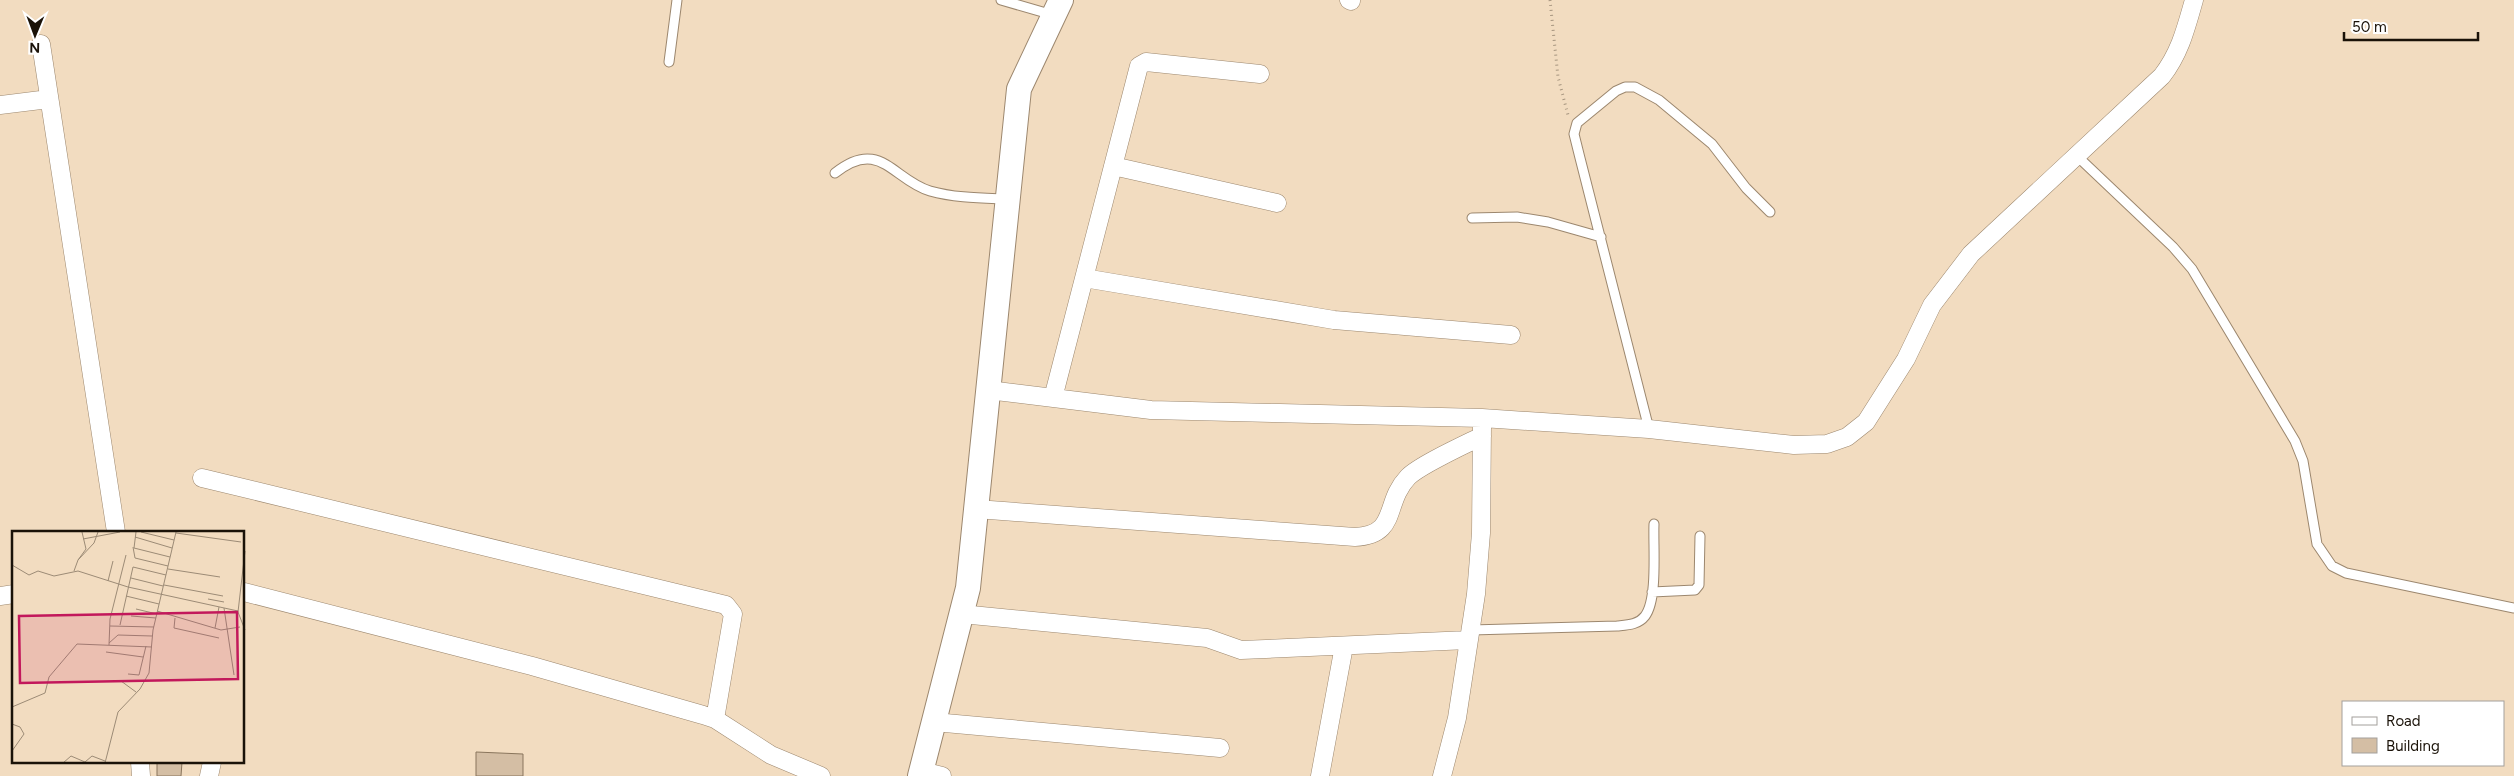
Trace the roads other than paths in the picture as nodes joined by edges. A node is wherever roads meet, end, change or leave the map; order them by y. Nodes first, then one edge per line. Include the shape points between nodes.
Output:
1 (678, 0) edge
2 (1001, 0) edge
3 (2194, 0) edge
4 (1057, 8) edge
5 (41, 44) dead end
6 (669, 62) dead end
7 (1260, 74) dead end
8 (49, 99) junction
9 (0, 105) edge
10 (2077, 156) junction
11 (1113, 166) junction
12 (835, 173) dead end
13 (1007, 199) junction
14 (1277, 202) dead end
15 (1770, 212) dead end
16 (1472, 218) dead end
17 (1600, 237) junction
18 (1084, 278) junction
19 (1511, 335) dead end
20 (988, 390) junction
21 (1053, 398) junction
22 (1482, 427) junction
23 (1649, 429) junction
24 (202, 478) dead end
25 (976, 509) junction
26 (1654, 524) dead end
27 (116, 531) edge
28 (1700, 536) dead end
29 (1652, 592) junction
30 (245, 598) edge
31 (2514, 608) edge
32 (961, 614) junction
33 (1470, 635) junction
34 (1344, 646) junction
35 (715, 719) junction
36 (934, 722) junction
37 (1220, 748) dead end
38 (928, 774) edge
39 (821, 776) edge
40 (1320, 776) edge
41 (1442, 776) edge

1 - 6 lane
2 - 4 lane
3 - 10 street via 2173,62
4 - 13 main road via 1019,89
5 - 8 street
7 - 11 street via 1142,63
8 - 9 street
8 - 27 street
10 - 23 street via 1971,254 1932,305 1906,359 1866,422 1848,436 1827,444 1794,445
10 - 31 lane via 2192,269 2295,441 2303,461 2317,544 2332,566 2346,573
11 - 14 street
11 - 18 street
12 - 13 lane via 846,164 875,160 887,163 927,190 946,195
13 - 20 main road
15 - 17 lane via 1746,188 1712,144 1659,100 1635,87 1625,87 1616,90 1577,122 1575,128
16 - 17 lane via 1517,217
17 - 23 lane
18 - 19 street via 1326,319
18 - 21 street
20 - 21 street
20 - 25 main road
21 - 22 street via 1151,410
22 - 23 street
22 - 25 street via 1410,475 1399,487 1382,530 1370,536
22 - 33 street via 1481,533
24 - 35 street via 726,605 733,614
25 - 32 main road via 968,588
26 - 29 lane
28 - 29 lane via 1699,585 1695,590
29 - 33 lane via 1652,601 1645,616 1636,624
30 - 35 street via 532,666
32 - 34 street via 1207,638 1241,650
32 - 36 main road
33 - 34 street
33 - 41 street via 1457,718
34 - 40 street
35 - 39 street via 771,755
36 - 37 street
36 - 38 main road

